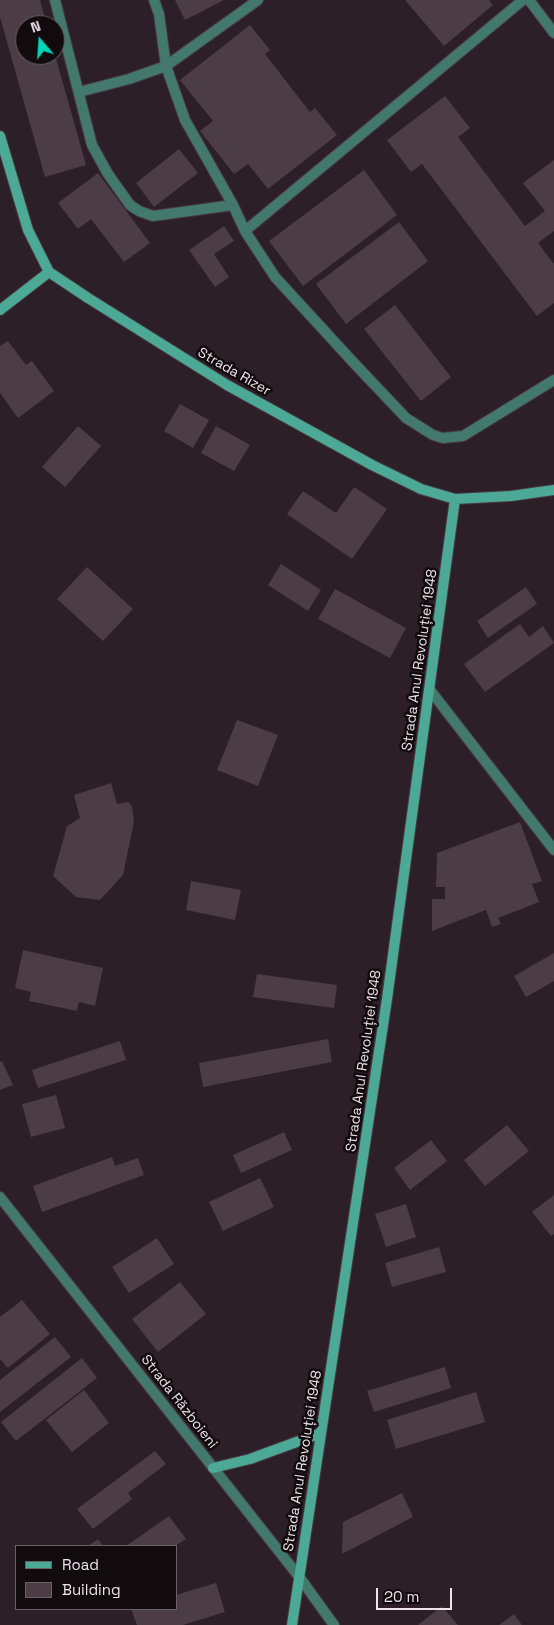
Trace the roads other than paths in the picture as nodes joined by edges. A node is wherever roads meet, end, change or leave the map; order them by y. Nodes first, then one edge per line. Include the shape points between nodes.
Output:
1 (55, 0) edge
2 (154, 0) edge
3 (258, 0) edge
4 (523, 0) edge
5 (529, 0) edge
6 (554, 33) edge
7 (166, 66) junction
8 (79, 92) junction
9 (0, 136) edge
10 (233, 205) junction
11 (245, 231) junction
12 (49, 272) junction
13 (0, 310) edge
14 (554, 380) edge
15 (554, 490) edge
16 (456, 499) junction
17 (430, 690) junction
18 (554, 850) edge
19 (0, 1197) edge
20 (322, 1433) junction
21 (213, 1468) junction
22 (300, 1578) junction
23 (292, 1625) edge
24 (334, 1625) edge

1 - 8 street
2 - 7 street
3 - 7 street
4 - 11 street
5 - 6 street
7 - 8 street
7 - 10 street via 185,120
8 - 10 street via 92,145 130,205 152,216
9 - 12 street via 28,230
10 - 11 street
11 - 14 street via 275,277 352,362 406,418 433,435 444,438 463,436
12 - 13 street
12 - 16 street, Strada Rizer via 228,385 372,465 421,489
15 - 16 street, Strada Rizer
16 - 17 street, Strada Anul Revoluției 1948
17 - 18 street
17 - 20 street, Strada Anul Revoluției 1948
19 - 21 street, Strada Războieni
20 - 21 street via 250,1459
20 - 22 street, Strada Anul Revoluției 1948
21 - 22 street, Strada Războieni
22 - 23 street, Strada Anul Revoluției 1948
22 - 24 street, Strada Războieni

